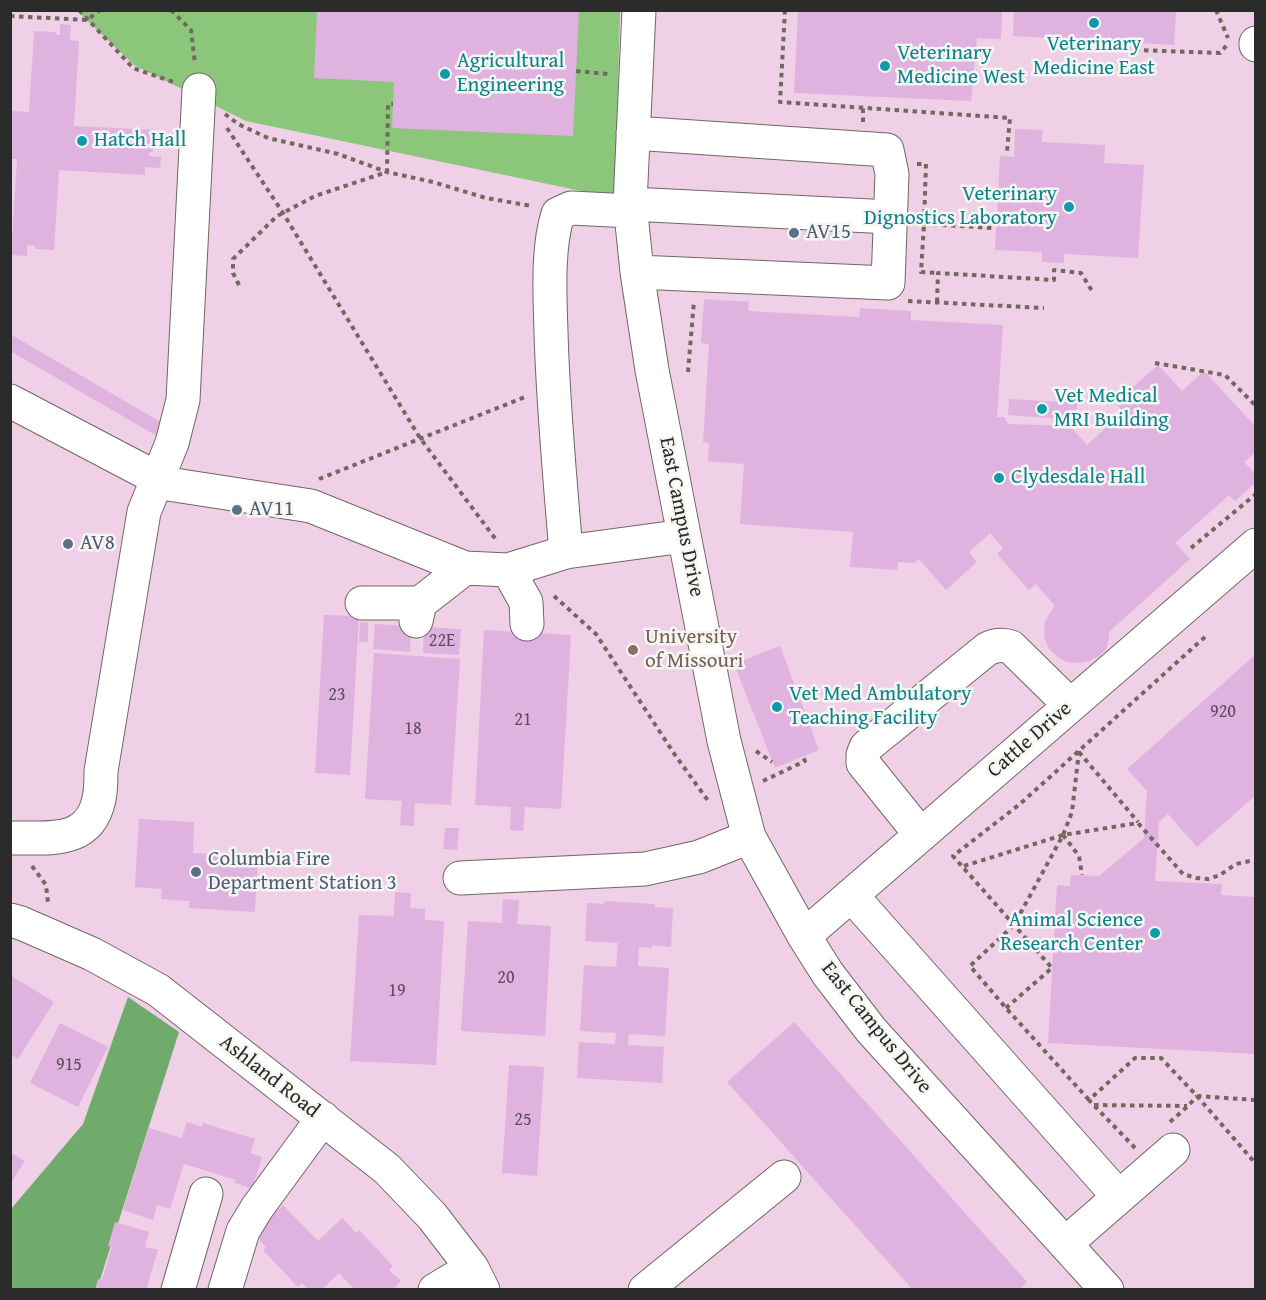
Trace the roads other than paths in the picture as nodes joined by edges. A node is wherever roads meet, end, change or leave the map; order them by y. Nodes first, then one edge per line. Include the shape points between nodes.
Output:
1 (639, 10) edge
2 (199, 90) road end
3 (633, 133) junction
4 (631, 208) junction
5 (891, 218) junction
6 (637, 272) junction
7 (10, 401) edge
8 (158, 479) junction
9 (684, 536) junction
10 (1256, 545) edge
11 (566, 552) junction
12 (515, 567) junction
13 (465, 568) junction
14 (362, 603) dead end
15 (526, 624) dead end
16 (1070, 705) junction
17 (921, 835) junction
18 (749, 837) junction
19 (10, 838) edge
20 (459, 878) dead end
21 (851, 895) junction
22 (10, 920) edge
23 (804, 936) junction
24 (323, 1118) junction
25 (1168, 1139) road end
26 (784, 1177) dead end
27 (206, 1194) dead end
28 (1119, 1197) junction
29 (1065, 1244) junction
30 (477, 1279) edge
31 (233, 1285) edge
32 (178, 1290) edge
33 (435, 1290) edge
34 (645, 1290) edge
35 (1107, 1290) edge

1 - 3 street, East Campus Drive
2 - 8 street via 183,400
3 - 4 street, East Campus Drive
3 - 5 street via 887,150 892,174
4 - 5 street
4 - 6 street, East Campus Drive
4 - 11 street via 571,208 558,214 554,228 549,287 552,373
5 - 6 street via 888,283
6 - 9 street, East Campus Drive
7 - 8 street
8 - 13 street via 168,484 311,506
8 - 19 street via 144,512 99,800 92,819 80,831 65,837
9 - 11 street
9 - 18 street, East Campus Drive via 724,741
10 - 16 street, Cattle Drive
11 - 12 street
12 - 13 street
12 - 15 street via 526,602
13 - 14 street via 418,612
16 - 17 street, Cattle Drive
16 - 17 street via 1011,647 993,646 866,747 863,763
17 - 21 street, Cattle Drive
18 - 20 street via 699,857 645,869
18 - 23 street, East Campus Drive
21 - 23 street, Cattle Drive
21 - 28 street
22 - 24 street, Ashland Road via 92,954 158,990
23 - 29 street, East Campus Drive via 871,1030
24 - 30 street, Ashland Road via 387,1169 432,1216
24 - 31 street via 243,1231
25 - 28 street
26 - 34 street
27 - 32 street
28 - 29 street
29 - 35 street, East Campus Drive
30 - 33 street

